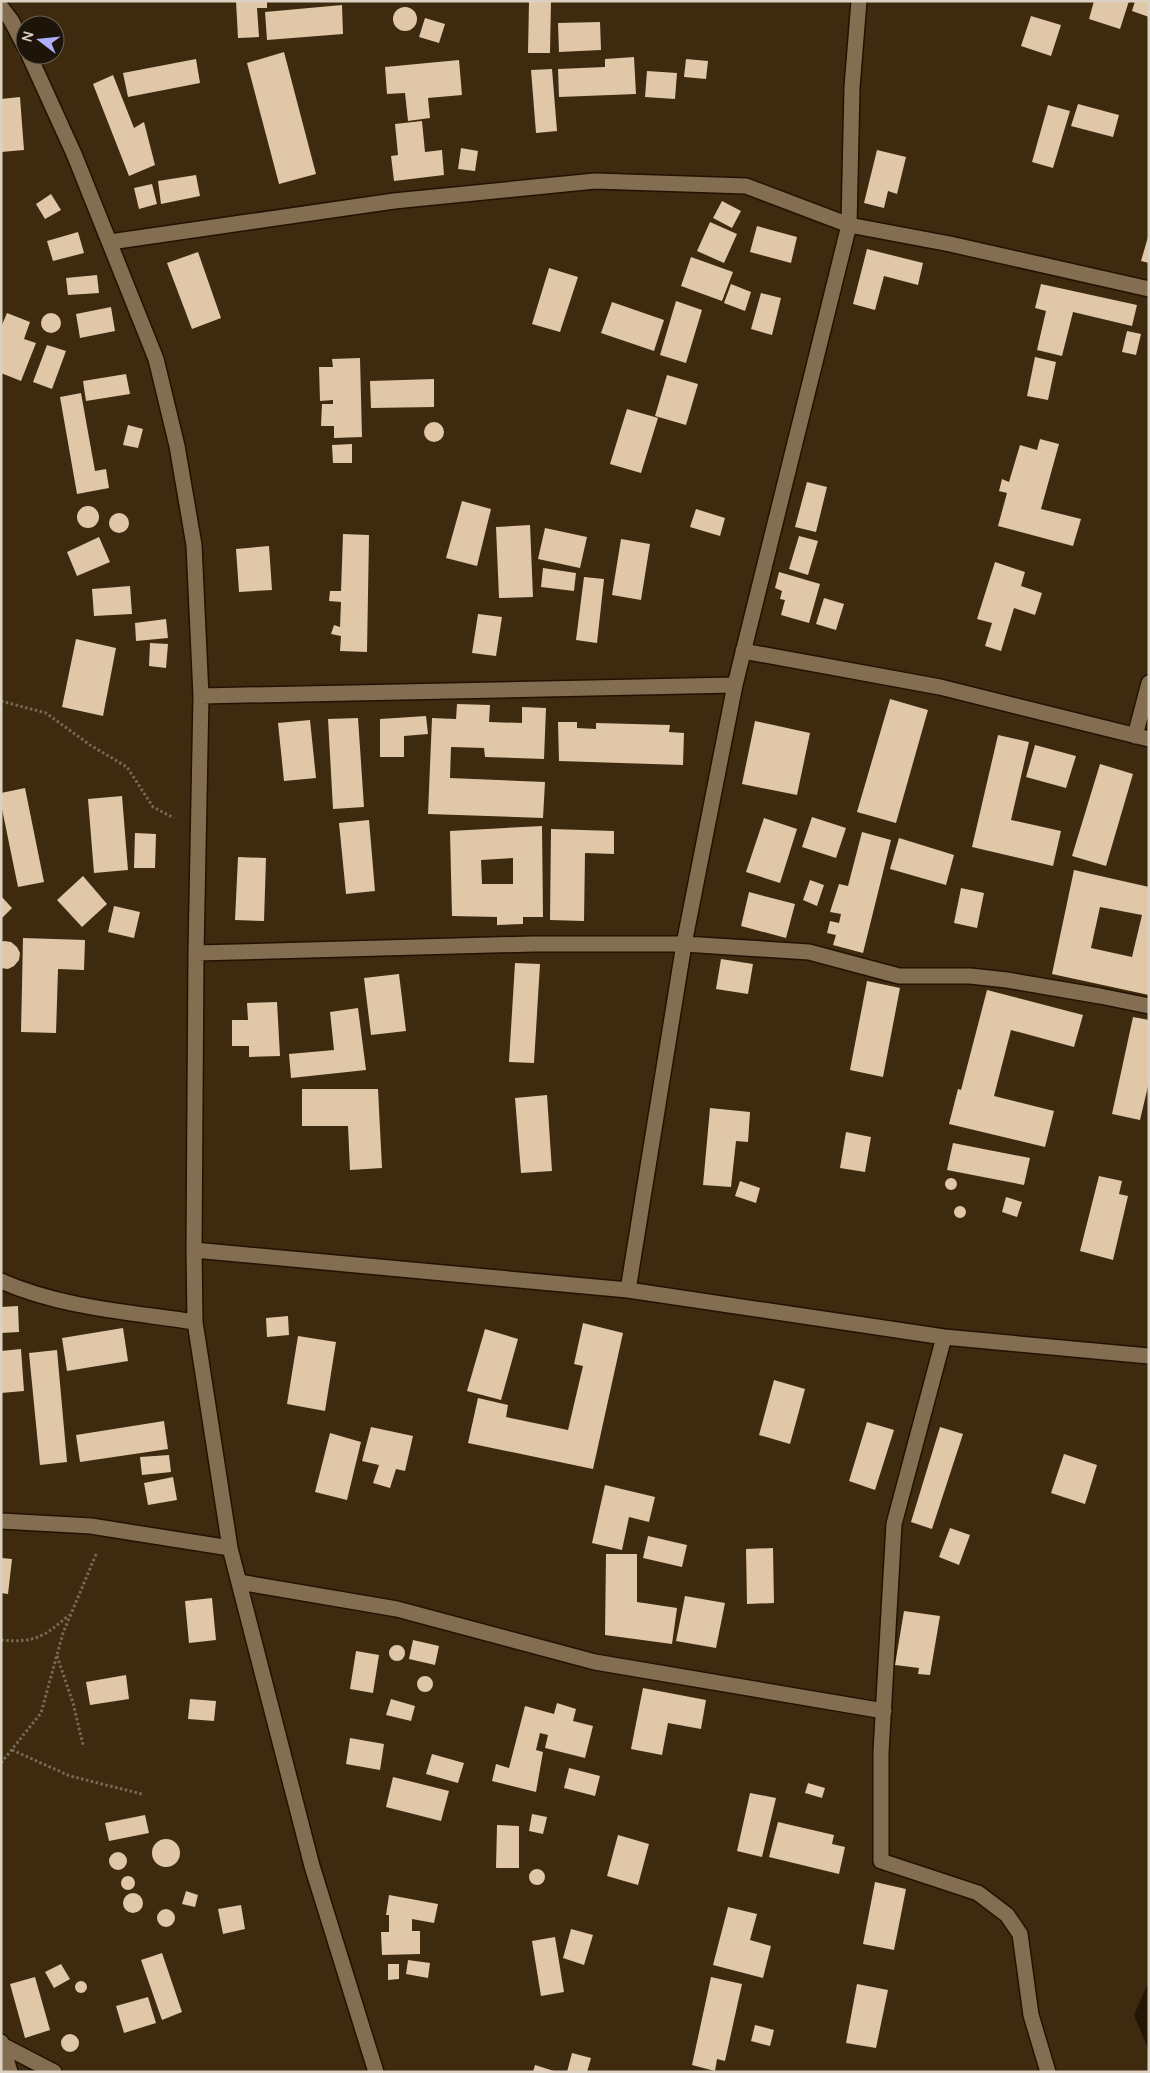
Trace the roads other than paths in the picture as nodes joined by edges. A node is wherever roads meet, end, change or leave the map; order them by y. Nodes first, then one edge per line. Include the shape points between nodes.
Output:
1 (859, 1) edge
2 (1, 7) edge
3 (15, 28) edge
4 (34, 65) edge
5 (849, 225) junction
6 (110, 242) junction
7 (1149, 289) edge
8 (743, 651) junction
9 (1149, 683) edge
10 (735, 685) junction
11 (201, 696) junction
12 (1142, 738) edge
13 (684, 944) junction
14 (196, 952) junction
15 (1149, 1006) edge
16 (194, 1250) junction
17 (1, 1282) edge
18 (628, 1290) junction
19 (195, 1322) junction
20 (944, 1337) junction
21 (1149, 1356) edge
22 (1, 1521) edge
23 (230, 1548) junction
24 (238, 1582) junction
25 (884, 1712) junction
26 (2, 2043) edge
27 (10, 2072) edge
28 (54, 2072) edge
29 (376, 2072) edge
30 (1048, 2072) edge

1 - 5 street via 852,87
2 - 3 street
4 - 6 street
5 - 6 street via 746,186 595,181 394,201
5 - 7 street
5 - 8 street
6 - 11 street via 156,359 177,446 194,545
8 - 10 street
8 - 12 street via 940,687
9 - 12 street
10 - 11 street
10 - 13 street
11 - 14 street
13 - 14 street
13 - 15 street via 809,952 899,976 979,977
13 - 18 street
14 - 16 street
16 - 18 street
16 - 19 street
17 - 19 street via 74,1304
18 - 20 street
19 - 23 street
20 - 21 street
20 - 25 street via 894,1524
22 - 23 street via 108,1528
23 - 24 street
24 - 25 street via 397,1609 595,1662
24 - 29 street via 312,1866
25 - 30 street via 881,1861 978,1893 1007,1915 1020,1934 1031,2014
26 - 27 street
26 - 28 street

